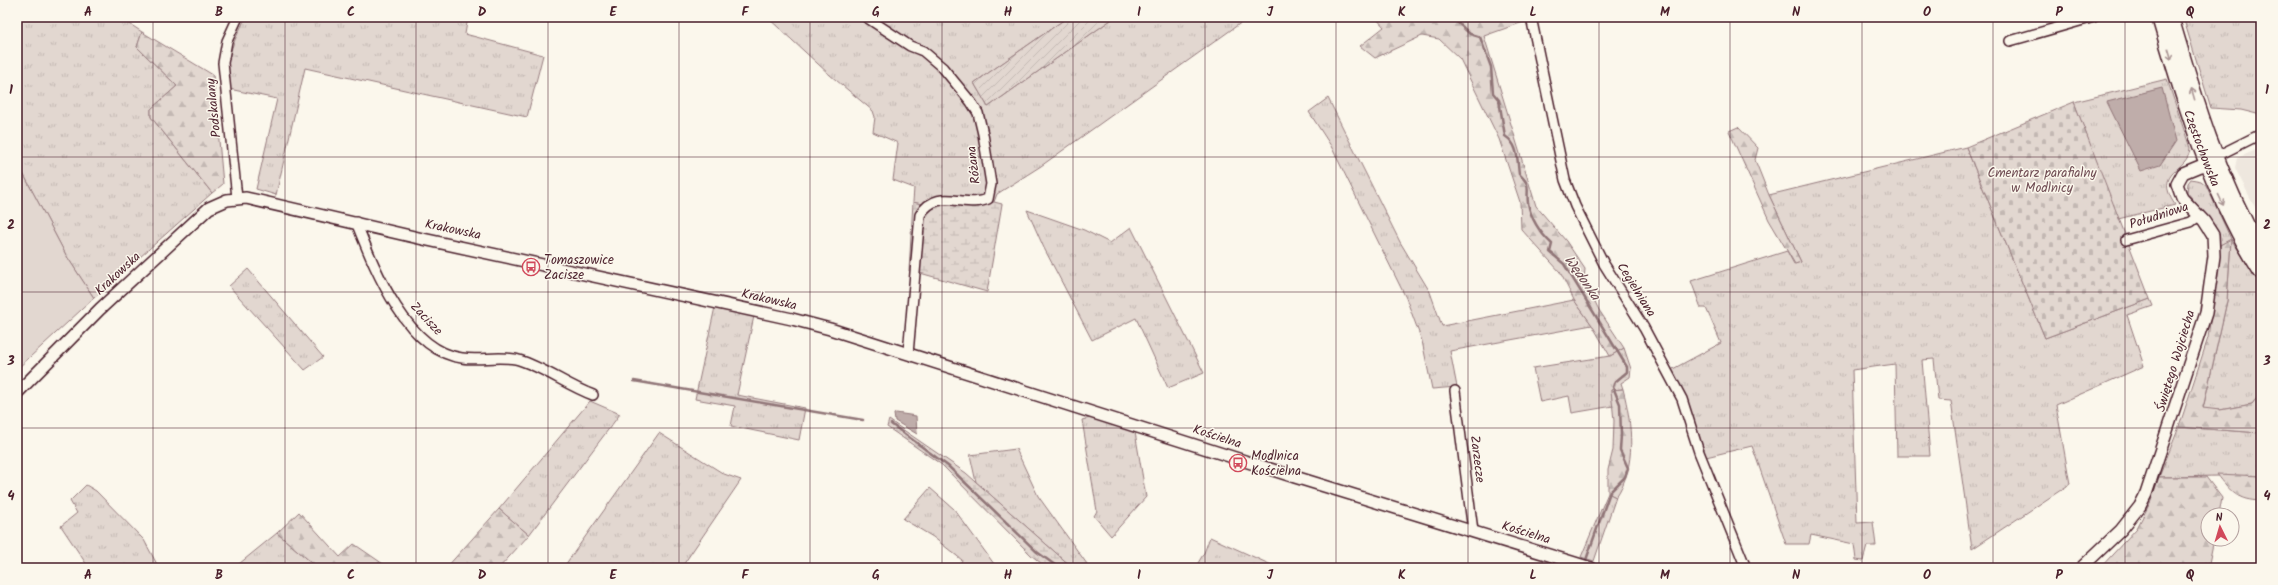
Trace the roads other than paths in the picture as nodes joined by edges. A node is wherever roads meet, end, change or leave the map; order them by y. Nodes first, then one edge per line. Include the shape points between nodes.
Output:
1 (238, 17) edge
2 (866, 17) edge
3 (1531, 17) edge
4 (2094, 17) edge
5 (2158, 17) edge
6 (2171, 17) edge
7 (2010, 41) dead end
8 (2261, 134) edge
9 (2210, 161) junction
10 (236, 198) junction
11 (2199, 216) junction
12 (356, 222) junction
13 (2126, 240) dead end
14 (2261, 251) edge
15 (2261, 272) edge
16 (908, 354) junction
17 (949, 366) joint
18 (1455, 391) dead end
19 (17, 393) edge
20 (593, 395) dead end
21 (1473, 531) junction
22 (1591, 568) edge
23 (1746, 568) edge
24 (2082, 568) edge

1 - 10 street, Podskalany via 227,41 223,63
2 - 16 street, Różana via 943,68 971,102 978,113 991,184 988,199 981,202 945,199 925,206 920,214
3 - 23 street, Cegielniana via 1564,172 1575,206 1604,264 1644,328 1682,399 1699,452
4 - 7 street
5 -> 9 main road, Częstochowska
9 -> 6 main road, Częstochowska
8 - 9 street
9 - 11 street, Świętego Wojciecha via 2184,173 2177,184 2182,198
9 - 14 main road, Częstochowska
9 -> 15 main road, Częstochowska via 2226,211
10 - 12 street, Krakowska via 256,199
10 - 19 street, Krakowska via 209,208 100,309
11 - 13 street, Południowa via 2191,222
11 - 24 street, Świętego Wojciecha via 2210,230 2214,247 2206,313 2159,460 2140,506 2121,530
12 - 16 street, Krakowska via 423,239 792,319
12 - 20 street, Zacisze via 376,272 389,295 409,323 428,343 444,353 461,358 519,360
16 - 17 street, Krakowska
17 - 21 street, Kościelna
18 - 21 street, Zarzecze
21 - 22 street, Kościelna

